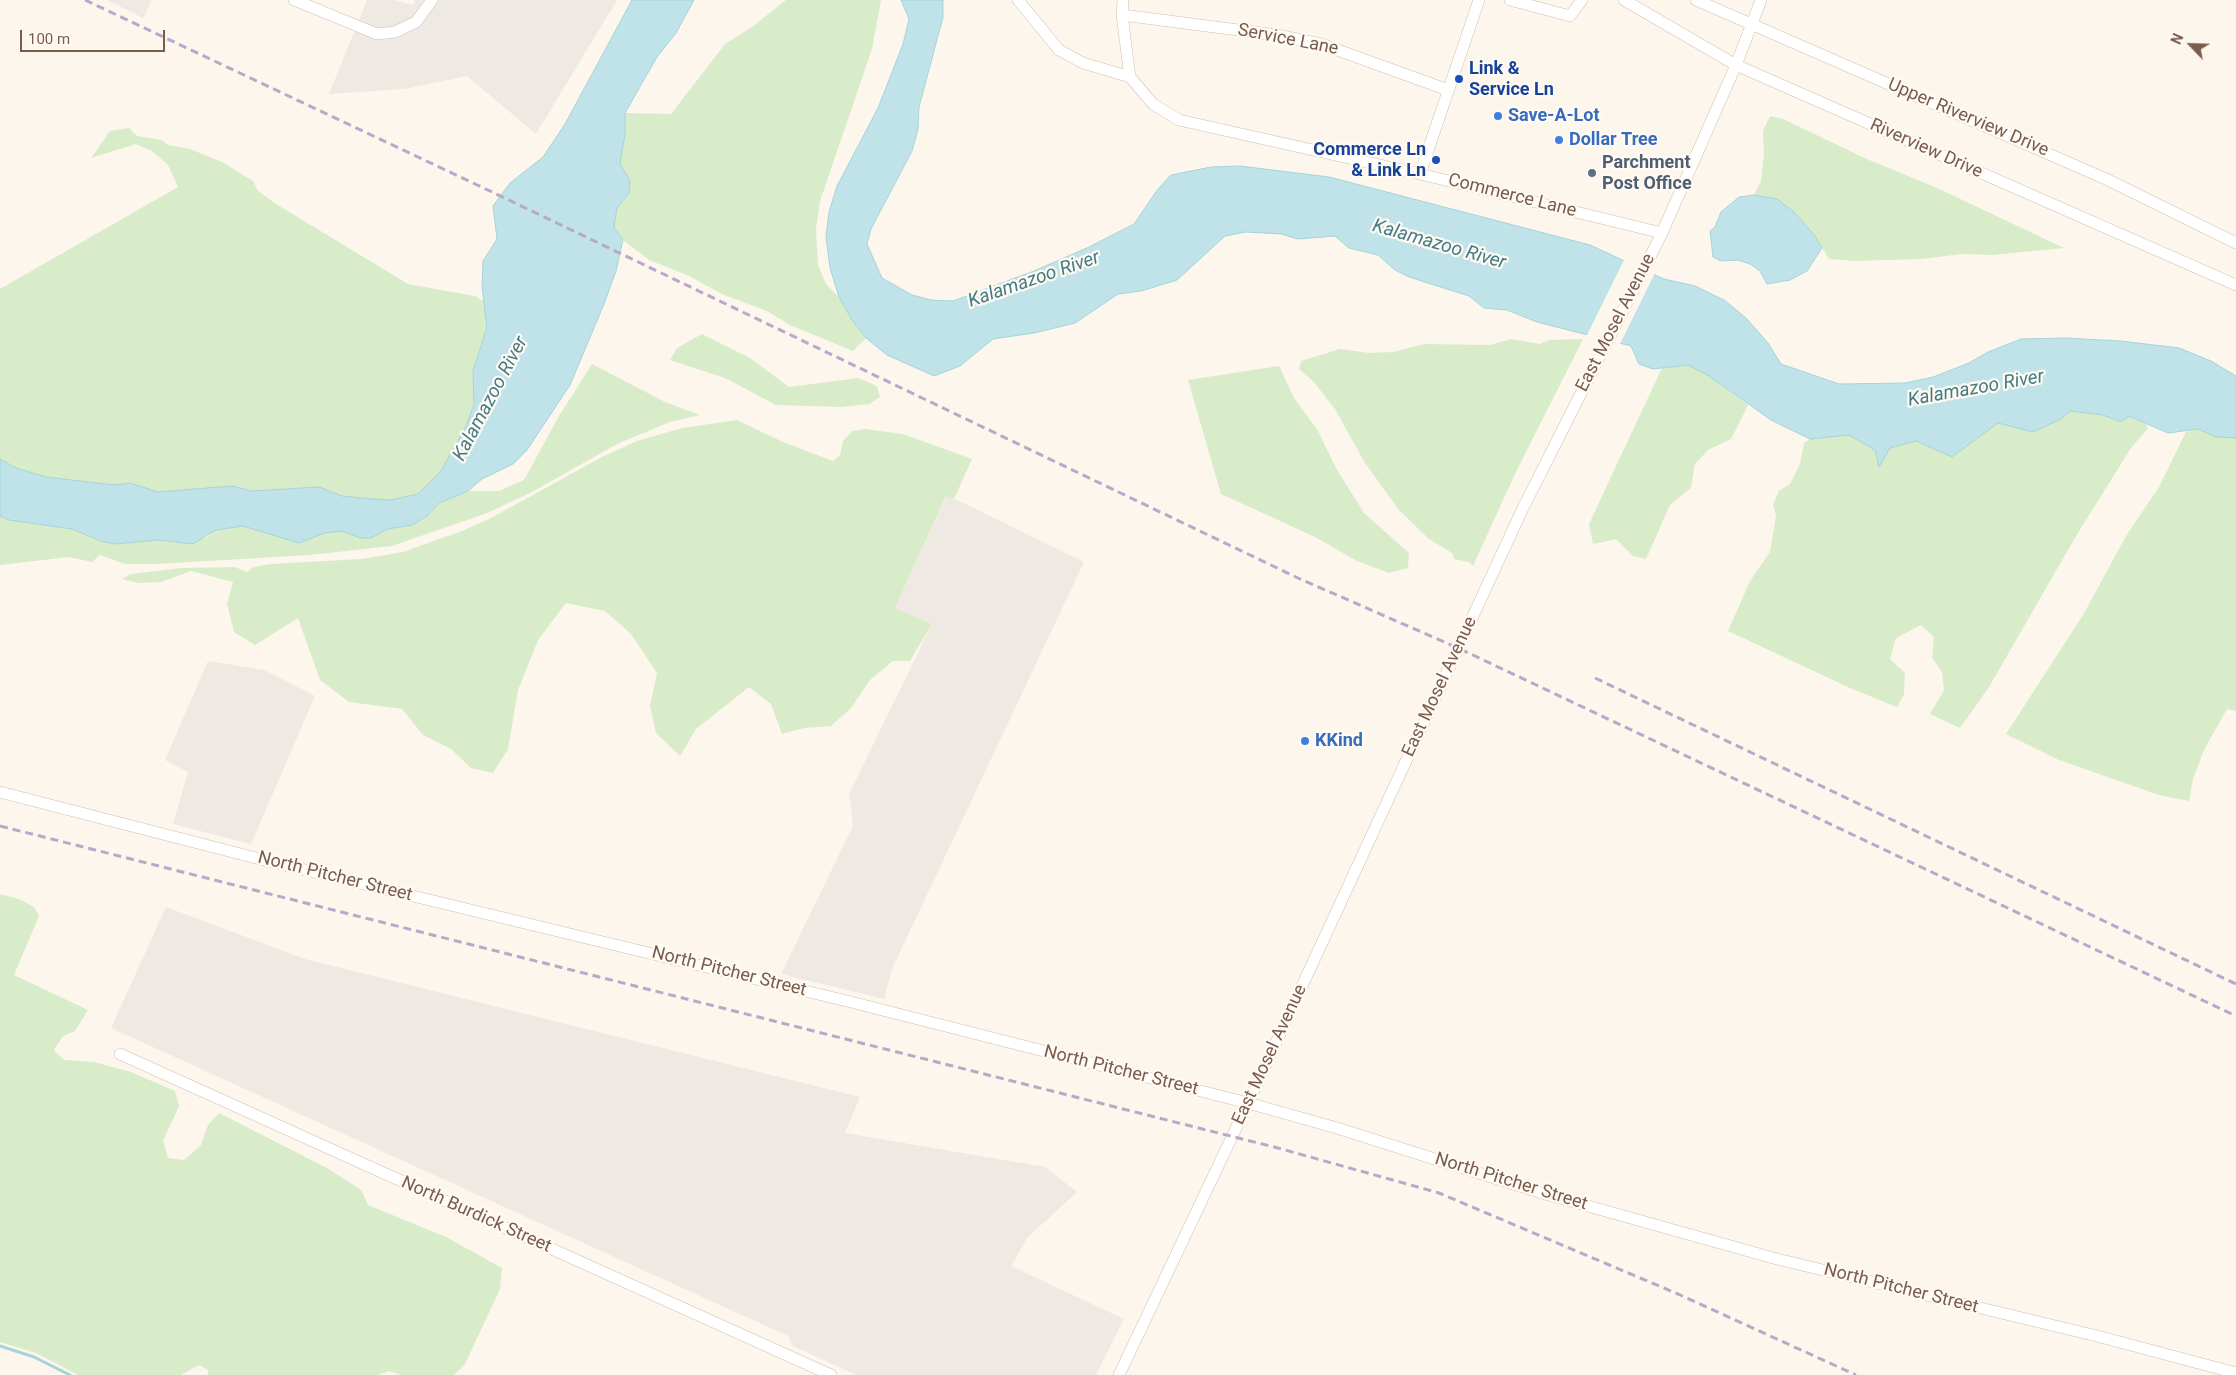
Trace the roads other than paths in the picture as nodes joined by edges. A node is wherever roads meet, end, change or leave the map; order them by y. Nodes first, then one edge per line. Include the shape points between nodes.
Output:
1 (294, 0) edge
2 (432, 0) edge
3 (1018, 0) edge
4 (1124, 0) edge
5 (1480, 0) edge
6 (1510, 0) edge
7 (1582, 0) edge
8 (1624, 0) edge
9 (1696, 0) edge
10 (1760, 0) edge
11 (1122, 15) junction
12 (1750, 24) junction
13 (1736, 65) junction
14 (1130, 76) junction
15 (1448, 90) junction
16 (1420, 174) junction
17 (1662, 233) junction
18 (2236, 243) edge
19 (2236, 285) edge
20 (0, 792) edge
21 (120, 1054) dead end
22 (1248, 1103) junction
23 (2236, 1373) edge
24 (831, 1375) edge
25 (1119, 1375) edge

1 - 2 street via 377,34 395,32 416,22
3 - 14 street via 1060,50 1083,63
4 - 11 street
5 - 15 street
6 - 7 street via 1570,16
8 - 13 street, Riverview Drive
9 - 12 street, Upper Riverview Drive
10 - 12 street, East Mosel Avenue
11 - 14 street
11 - 15 street, Service Lane via 1277,35 1321,44
12 - 13 street, East Mosel Avenue
12 - 18 street, Upper Riverview Drive via 2106,178
13 - 17 street, East Mosel Avenue
13 - 19 street, Riverview Drive
14 - 16 street, Commerce Lane via 1153,104 1179,120
15 - 16 street
16 - 17 street, Commerce Lane
17 - 22 street, East Mosel Avenue via 1522,510
20 - 22 street, North Pitcher Street
21 - 24 street, North Burdick Street
22 - 23 street, North Pitcher Street via 1545,1194 1777,1259
22 - 25 street, East Mosel Avenue

